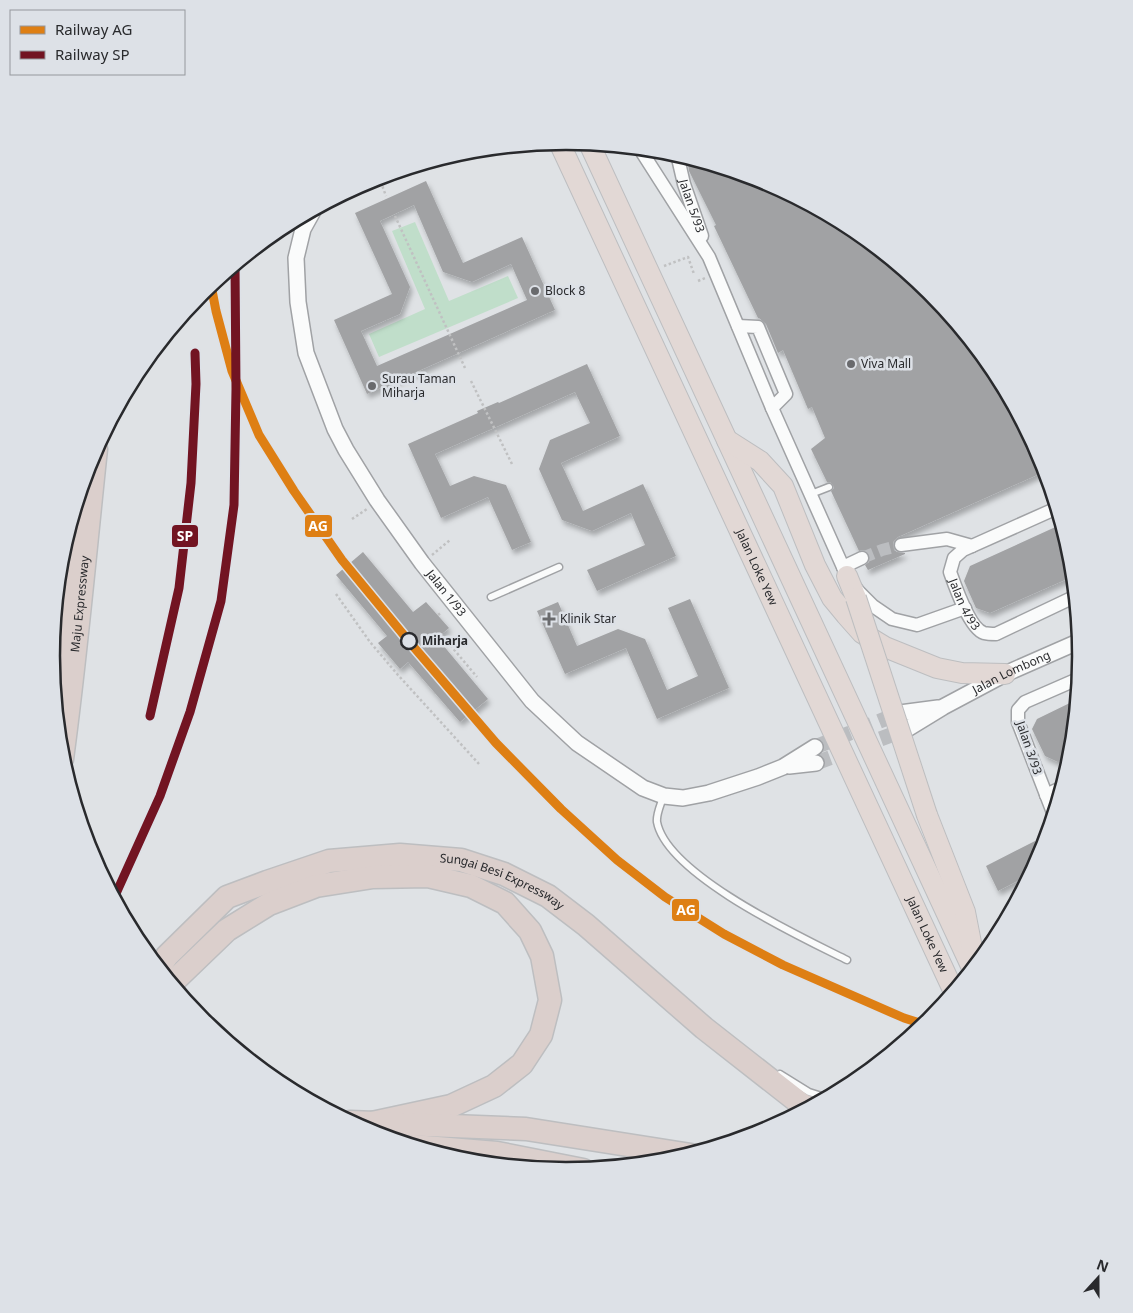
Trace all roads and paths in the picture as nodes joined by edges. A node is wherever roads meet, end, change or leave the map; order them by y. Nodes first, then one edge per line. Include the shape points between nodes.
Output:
1 (560, 150) edge
2 (593, 151) edge
3 (645, 156) edge
4 (679, 163) edge
5 (382, 186) edge
6 (386, 196) dead end
7 (395, 216) dead end
8 (307, 222) edge
9 (709, 257) junction
10 (648, 272) junction
11 (694, 274) dead end
12 (738, 326) junction
13 (465, 368) dead end
14 (471, 381) dead end
15 (772, 408) junction
16 (727, 440) junction
17 (512, 464) dead end
18 (93, 479) edge
19 (829, 487) dead end
20 (810, 494) junction
21 (367, 509) dead end
22 (1051, 511) edge
23 (352, 519) dead end
24 (450, 540) dead end
25 (901, 545) tunnel mouth
26 (972, 546) junction
27 (862, 558) tunnel mouth
28 (422, 563) junction
29 (559, 567) dead end
30 (845, 571) junction
31 (336, 594) dead end
32 (490, 597) dead end
33 (1070, 599) edge
34 (965, 608) junction
35 (442, 612) dead end
36 (438, 615) dead end
37 (441, 634) dead end
38 (1073, 644) edge
39 (1005, 674) junction
40 (477, 677) dead end
41 (1072, 681) edge
42 (943, 707) junction
43 (900, 713) tunnel mouth
44 (907, 730) tunnel mouth
45 (66, 732) edge
46 (815, 747) tunnel mouth
47 (816, 763) tunnel mouth
48 (480, 764) dead end
49 (783, 767) junction
50 (1055, 791) edge
51 (1046, 795) junction
52 (664, 796) junction
53 (1050, 806) edge
54 (974, 957) edge
55 (847, 960) dead end
56 (163, 962) edge
57 (970, 963) edge
58 (176, 979) edge
59 (951, 985) edge
60 (704, 1028) junction
61 (753, 1057) dead end
62 (777, 1072) dead end
63 (819, 1095) edge
64 (803, 1104) edge
65 (372, 1123) joint
66 (449, 1149) edge
67 (671, 1152) edge
68 (544, 1162) edge

1 - 59 highway, Jalan Loke Yew
2 - 10 highway, Jalan Loke Yew
3 - 9 street
4 - 9 street, Jalan 5/93
5 - 6 path
7 - 13 path
8 - 28 street, Jalan 1/93 via 296,258 298,302 306,352 346,450
9 - 12 street
10 - 11 path via 688,257
10 - 16 highway, Jalan Loke Yew
12 - 15 street
12 - 15 street via 758,328 786,394
14 - 17 path
15 - 20 street
16 - 39 highway via 760,461 783,486 832,598 862,632 885,647 937,668
16 - 57 highway, Jalan Loke Yew
18 - 45 highway, Maju Expressway
19 - 20 lane
20 - 30 street
21 - 23 path
22 - 26 street, Jalan 4/93
24 - 28 path
25 - 26 street via 947,539
26 - 34 street, Jalan 4/93 via 954,558 950,572
27 - 30 street
28 - 52 street, Jalan 1/93 via 532,701 584,748 643,788
29 - 32 lane
30 - 34 street via 858,591 892,618 917,625
30 - 54 highway, bridge via 927,815 965,912
31 - 48 path via 386,661
33 - 34 street, Jalan 4/93 via 996,634 983,633 974,626
35 - 36 path
37 - 40 path
38 - 39 street, Jalan Lombong
39 - 42 street, Jalan Lombong
41 - 51 street, Jalan 3/93 via 1025,702 1018,710 1018,722
42 - 43 street, Jalan Lombong
42 - 44 street, Jalan Lombong
46 - 49 street
47 - 49 street
49 - 52 street, Jalan 1/93 via 709,793 683,798
50 - 51 street
51 - 53 street, Jalan 3/93
52 - 55 lane via 657,821 664,841 685,864 770,920
56 - 60 highway, Sungai Besi Expressway via 228,897 267,882 329,861 400,855 461,860 504,874 548,896
58 - 65 highway via 227,930 269,904 316,886 373,877 428,876 471,886 505,903 530,930 542,956 550,1000 541,1035 522,1064 494,1086 451,1106
60 - 61 lane
60 - 64 highway, Sungai Besi Expressway
62 - 63 lane
65 - 67 highway via 526,1129
66 - 68 highway via 497,1153

